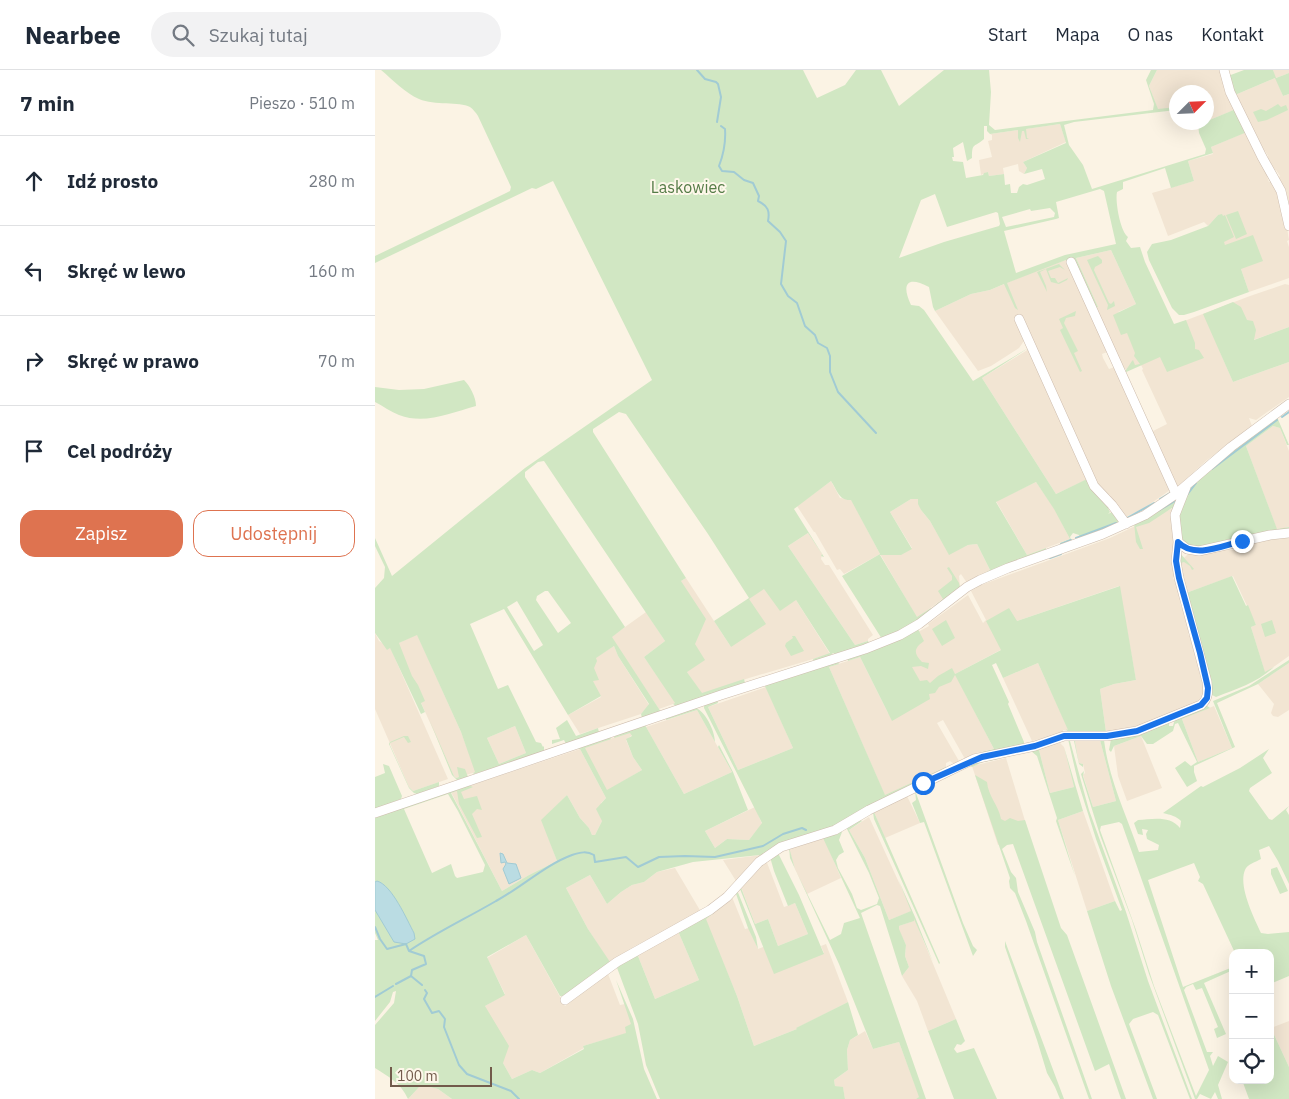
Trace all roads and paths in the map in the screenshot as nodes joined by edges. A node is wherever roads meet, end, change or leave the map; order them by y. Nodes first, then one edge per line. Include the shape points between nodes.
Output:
1 (1224, 70) edge
2 (1289, 226) edge
3 (1071, 262) dead end
4 (1019, 320) dead end
5 (1289, 404) edge
6 (1187, 484) junction
7 (1176, 494) junction
8 (1126, 524) junction
9 (1289, 533) edge
10 (1178, 542) junction
11 (375, 813) edge
12 (565, 1000) dead end

1 - 2 street via 1230,92 1283,195
3 - 7 street
4 - 8 street via 1094,486
5 - 6 street
6 - 7 street
6 - 10 street via 1175,515
7 - 8 street
8 - 11 street via 980,580 913,628 882,643
9 - 10 street via 1199,551 1187,549
10 - 12 street via 1176,561 1179,578 1208,688 1207,698 1201,705 1137,731 1107,736 1064,736 975,759 835,830 779,848 759,862 727,897 710,910 617,962

